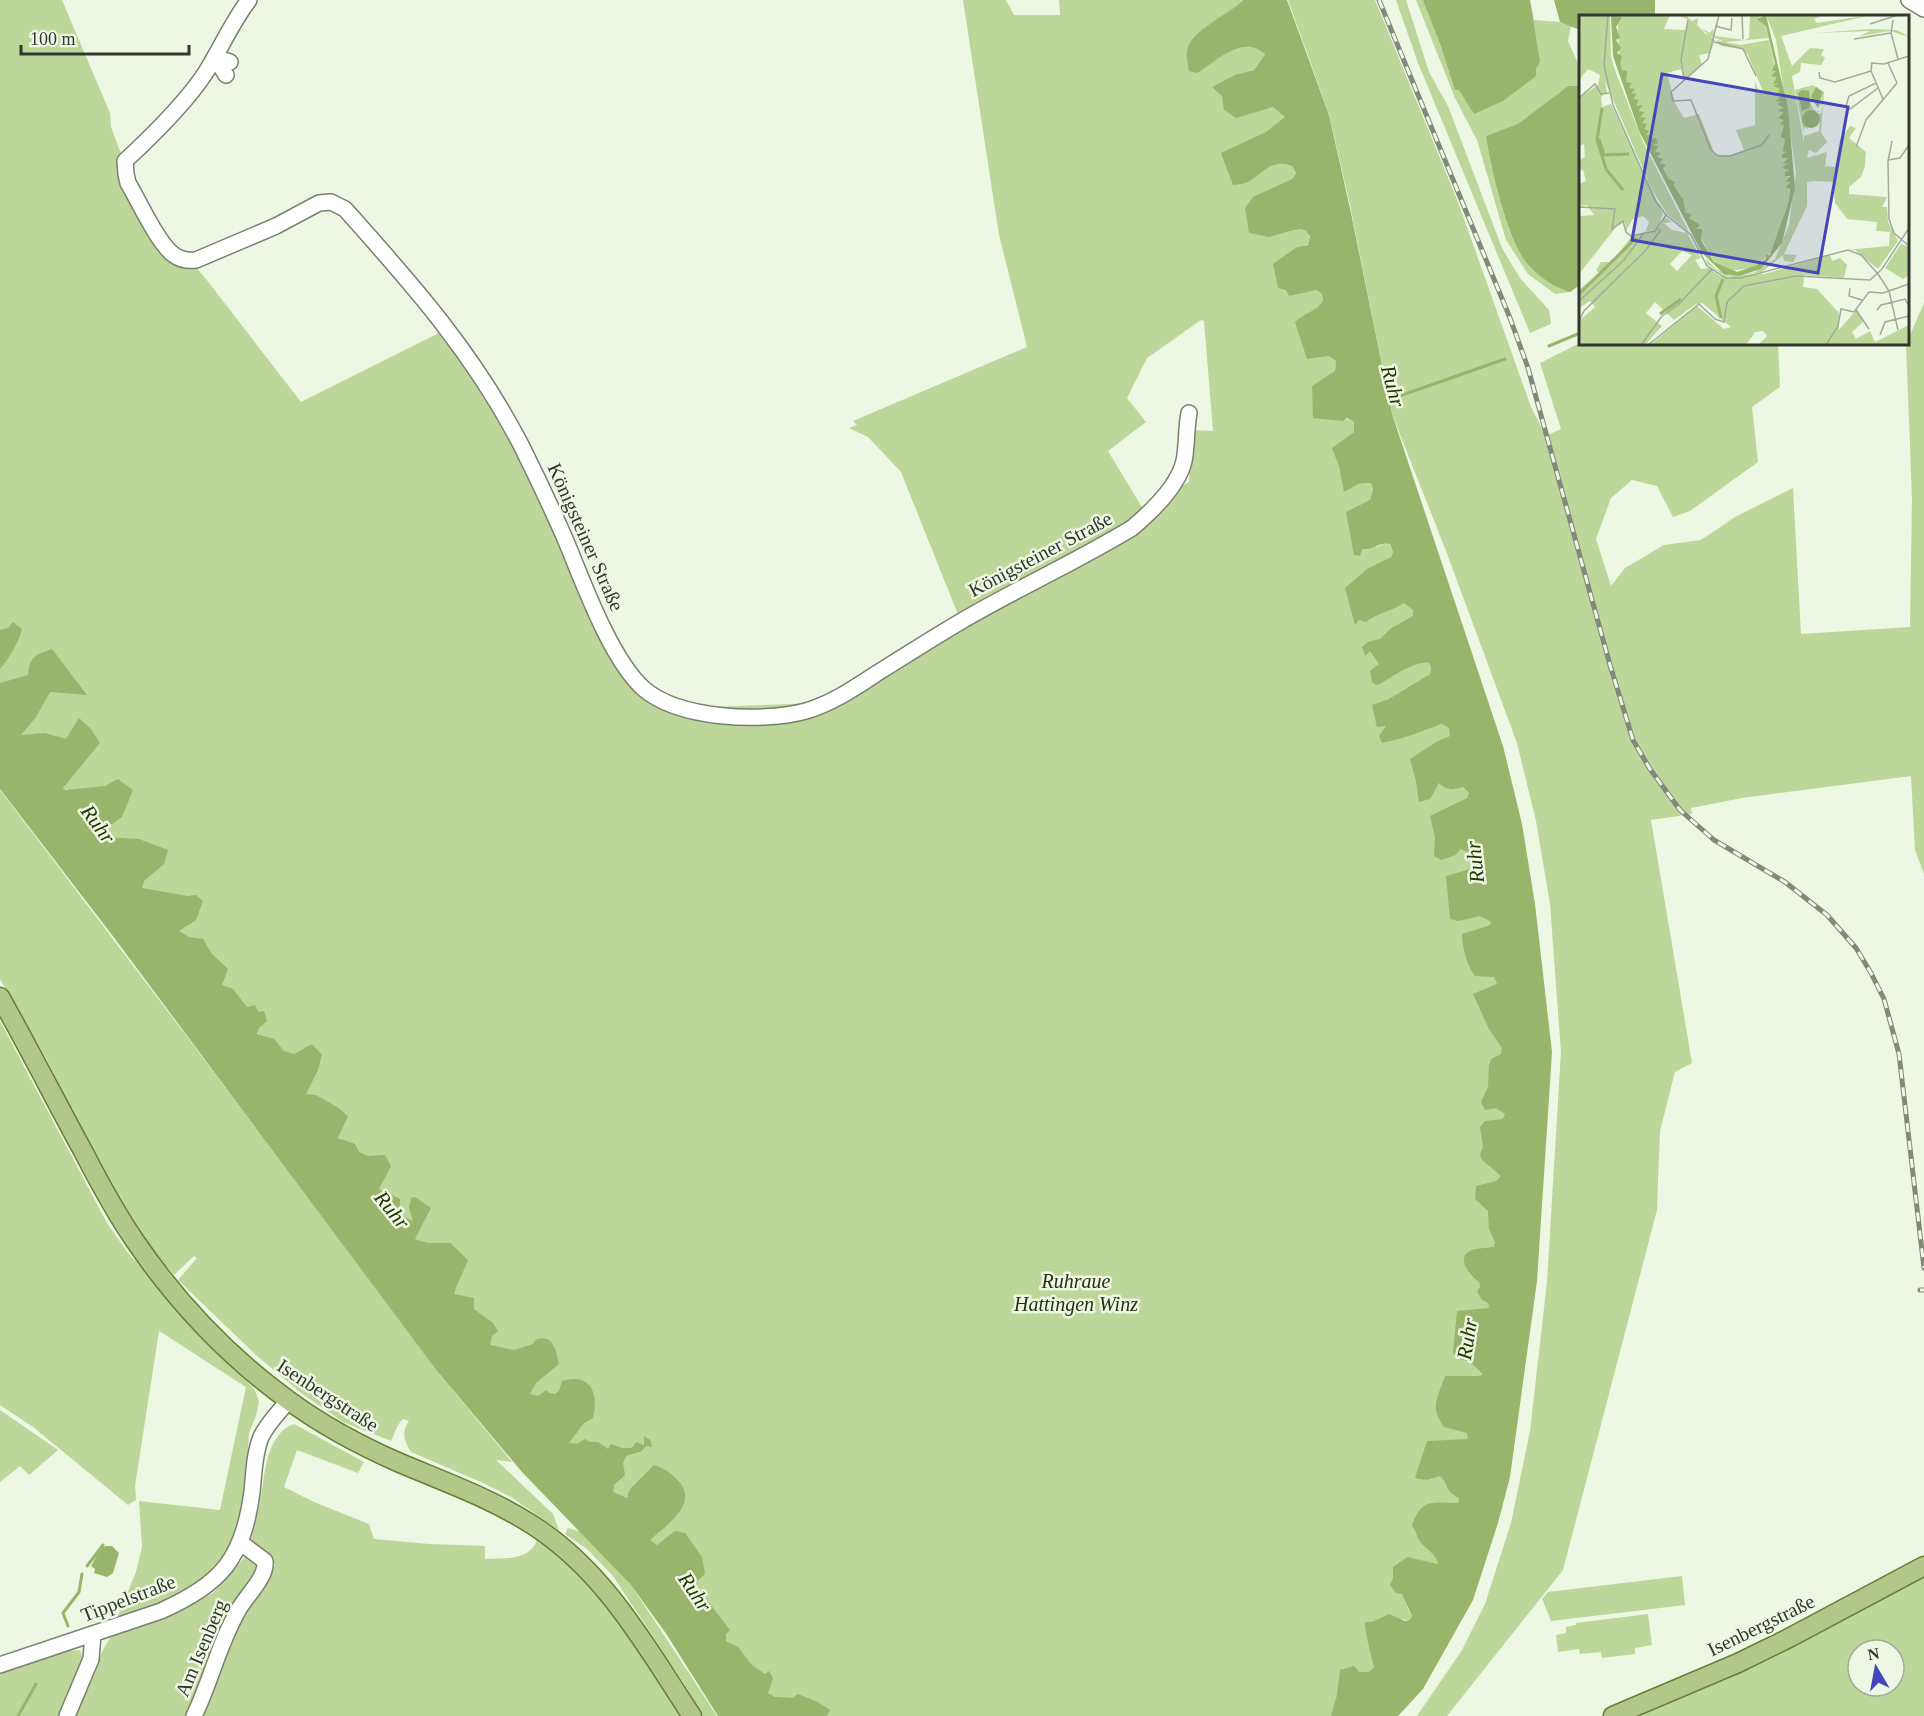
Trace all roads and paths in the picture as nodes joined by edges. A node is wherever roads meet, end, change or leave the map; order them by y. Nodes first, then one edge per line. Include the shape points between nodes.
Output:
1 (230, 0) edge
2 (249, 0) edge
3 (1909, 0) edge
4 (1924, 9) edge
5 (239, 14) junction
6 (1189, 413) dead end
7 (0, 997) edge
8 (288, 1401) junction
9 (240, 1543) junction
10 (1924, 1566) edge
11 (93, 1634) junction
12 (0, 1665) edge
13 (67, 1716) edge
14 (194, 1716) edge
15 (692, 1716) edge
16 (1613, 1716) edge

1 - 5 street
2 - 5 street, Königsteiner Straße
3 - 4 street
5 - 6 street, Königsteiner Straße via 224,65 205,74 153,136 125,161 128,183 164,245 183,260 202,259 319,203 331,202 345,209 429,305 488,386 531,465 596,611 630,673 646,690 680,708 747,716 785,715 817,707 998,600 1115,538 1144,518 1178,475 1184,459
7 - 8 main road, Isenbergstraße via 99,1183 134,1240 186,1306 240,1362
8 - 9 street, Tippelstraße via 261,1437 248,1521
8 - 15 main road, Isenbergstraße via 357,1442 498,1505 568,1551 603,1586
9 - 11 street, Tippelstraße via 220,1575 186,1599
9 - 14 street, Am Isenberg via 265,1561 265,1571 226,1631
10 - 16 main road, Isenbergstraße via 1738,1663
11 - 12 street, Tippelstraße
11 - 13 street via 91,1659

